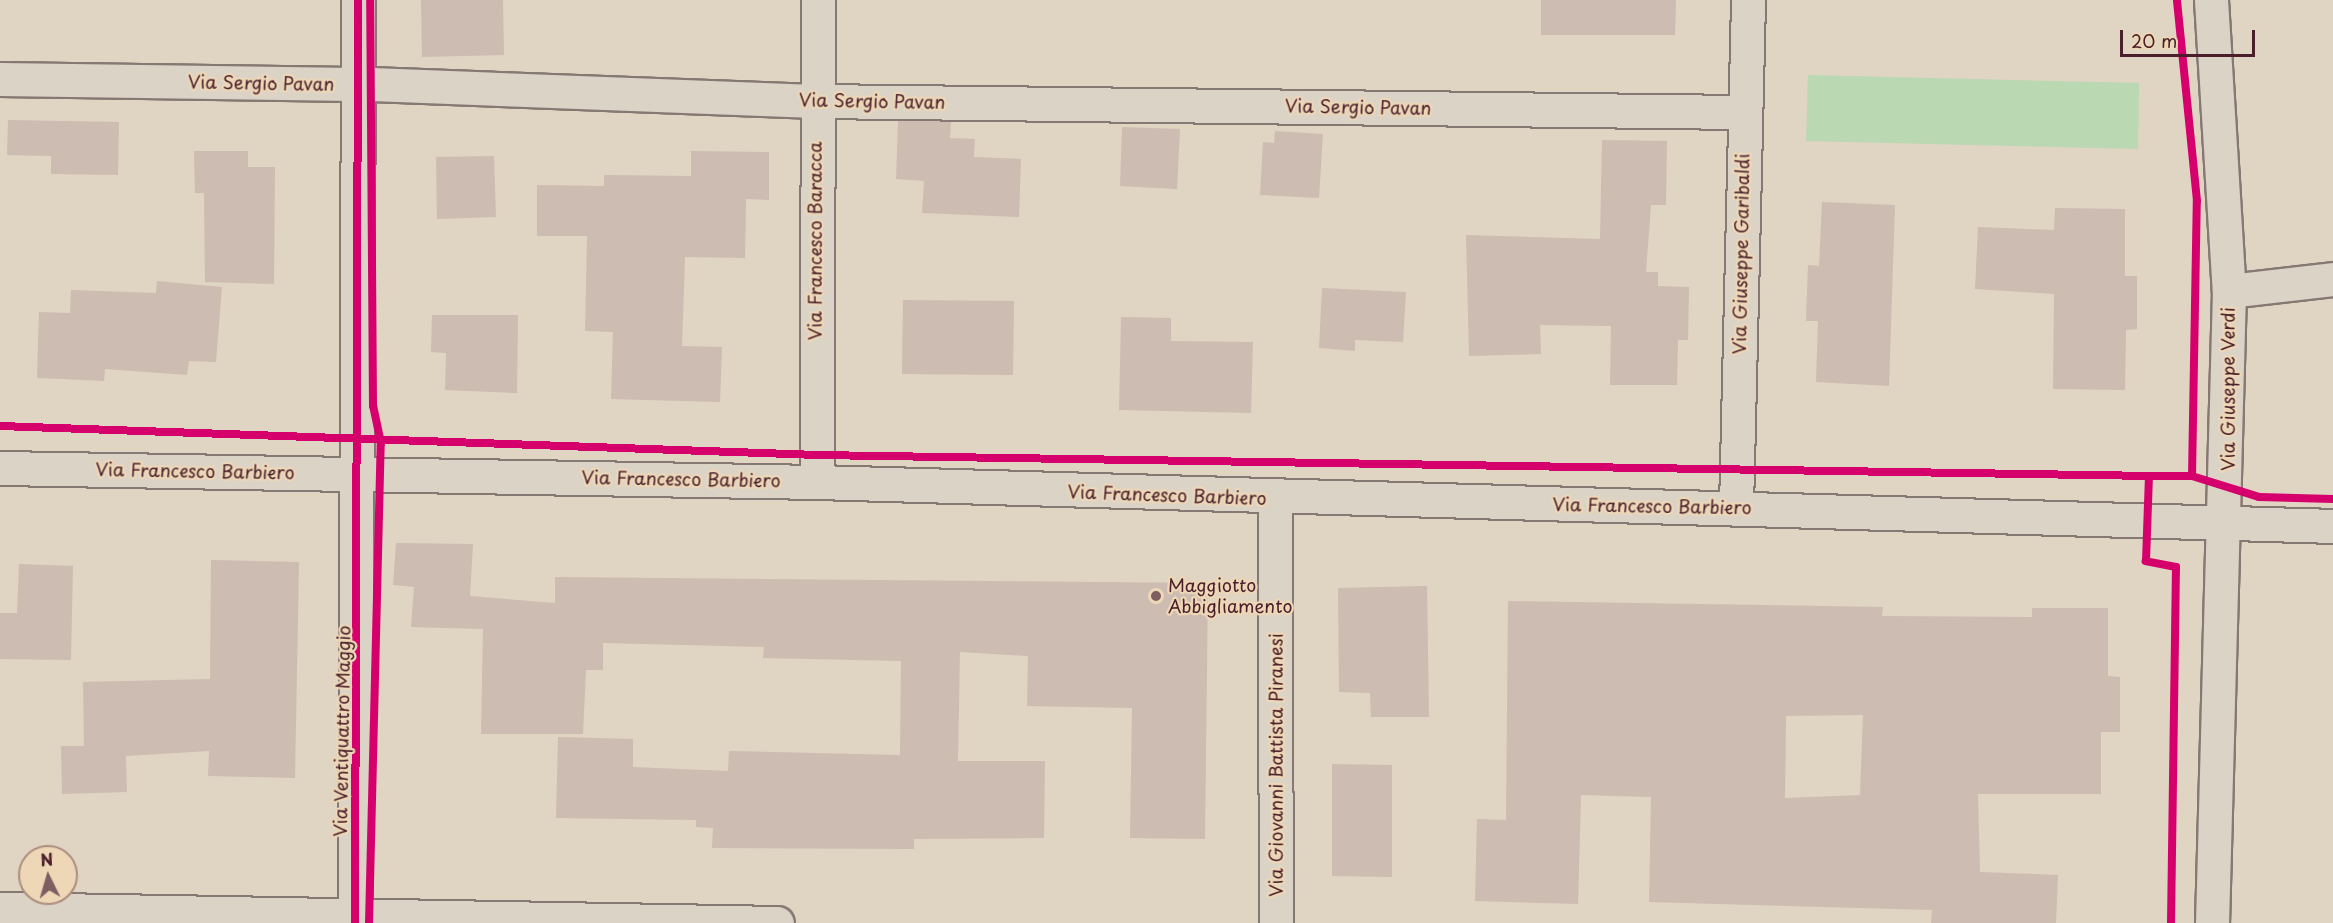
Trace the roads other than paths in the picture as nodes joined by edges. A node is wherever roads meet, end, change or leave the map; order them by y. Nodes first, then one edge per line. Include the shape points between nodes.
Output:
1 (358, 0) edge
2 (818, 0) edge
3 (1748, 0) edge
4 (2211, 0) edge
5 (0, 79) edge
6 (360, 84) junction
7 (815, 101) junction
8 (1745, 112) junction
9 (2333, 279) edge
10 (2229, 291) junction
11 (0, 468) edge
12 (360, 474) junction
13 (817, 482) junction
14 (1275, 498) junction
15 (1736, 507) junction
16 (2226, 522) junction
17 (2333, 526) edge
18 (0, 909) edge
19 (355, 918) edge
20 (777, 923) edge
21 (1276, 923) edge
22 (2212, 923) edge

1 - 6 street, Via Ventiquattro Maggio
2 - 7 street, Via Francesco Baracca
3 - 8 street, Via Giuseppe Garibaldi
4 - 10 street, Via Giuseppe Verdi
5 - 6 street, Via Sergio Pavan
6 - 7 street, Via Sergio Pavan
6 - 12 street, Via Ventiquattro Maggio
7 - 8 street, Via Sergio Pavan
7 - 13 street, Via Francesco Baracca
8 - 15 street, Via Giuseppe Garibaldi
9 - 10 street
10 - 16 street, Via Giuseppe Verdi
11 - 12 street, Via Francesco Barbiero
12 - 13 street, Via Francesco Barbiero
12 - 19 street, Via Ventiquattro Maggio
13 - 14 street, Via Francesco Barbiero
14 - 15 street, Via Francesco Barbiero
14 - 21 street, Via Giovanni Battista Piranesi
15 - 16 street, Via Francesco Barbiero
16 - 17 street, Via Francesco Barbiero
16 - 22 street, Via Giuseppe Verdi
18 - 19 street
19 - 20 street

